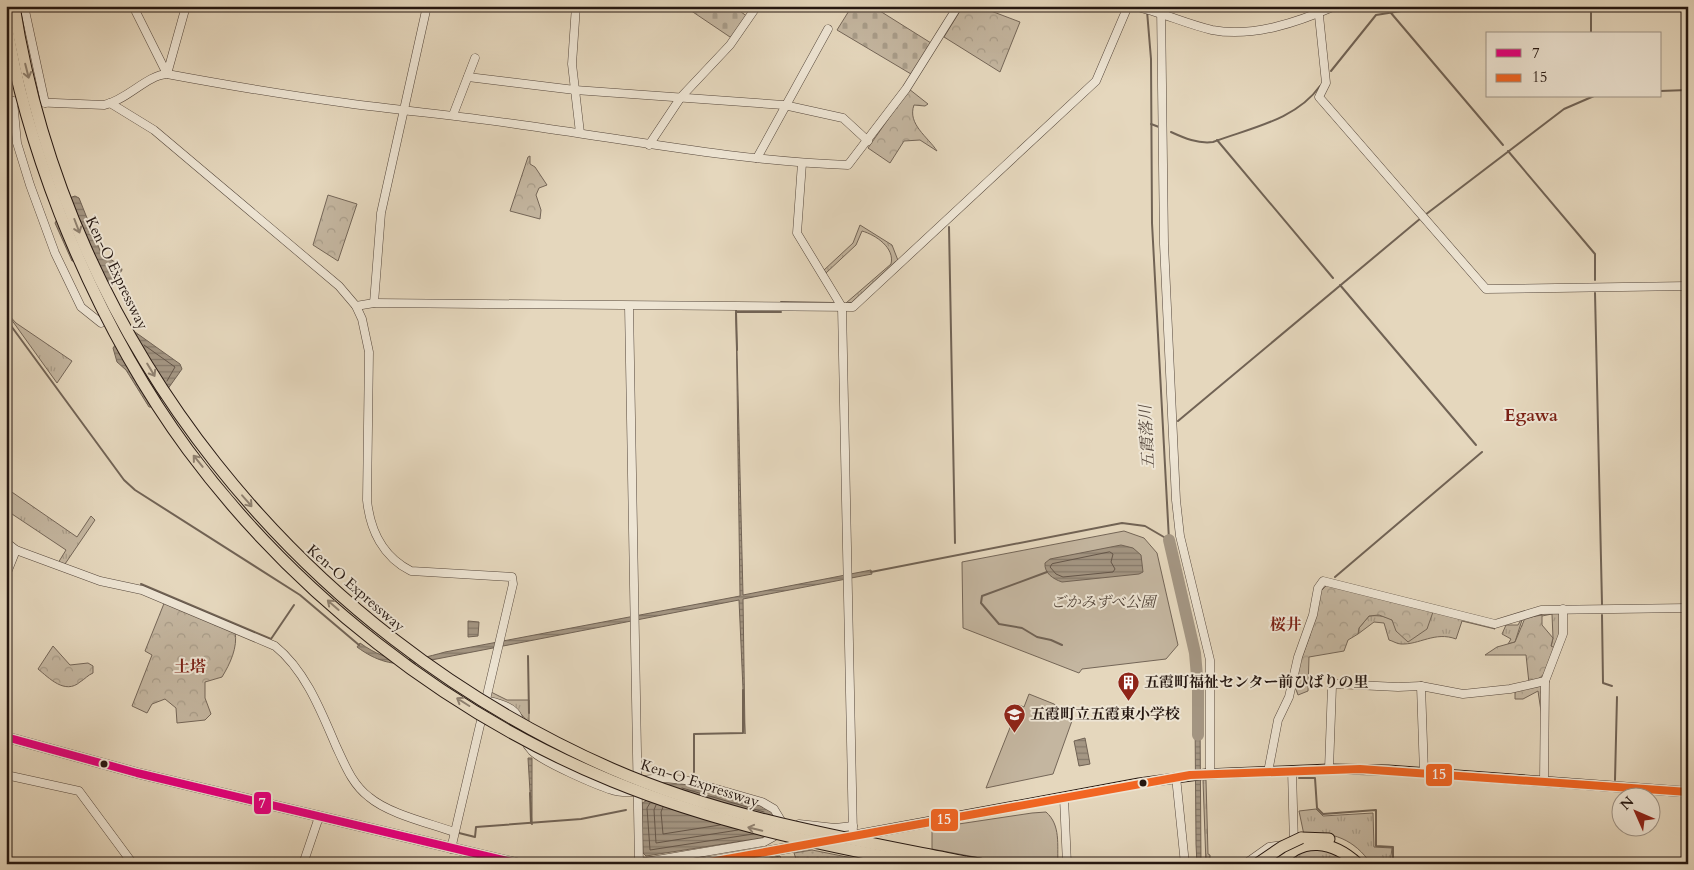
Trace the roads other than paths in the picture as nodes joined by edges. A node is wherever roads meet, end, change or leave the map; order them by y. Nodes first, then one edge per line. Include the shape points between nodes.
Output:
1 (14, 6) edge
2 (24, 6) edge
3 (133, 6) edge
4 (186, 6) edge
5 (428, 6) edge
6 (576, 6) edge
7 (757, 6) edge
8 (958, 6) edge
9 (1128, 6) edge
10 (1335, 6) edge
11 (1137, 7) edge
12 (1319, 9) edge
13 (1160, 11) edge
14 (6, 21) edge
15 (828, 28) dead end
16 (475, 58) dead end
17 (166, 74) junction
18 (468, 77) junction
19 (576, 90) junction
20 (681, 97) junction
21 (10, 101) edge
22 (45, 103) junction
23 (110, 103) junction
24 (784, 105) junction
25 (406, 110) junction
26 (453, 115) junction
27 (580, 133) junction
28 (868, 141) junction
29 (649, 145) junction
30 (757, 158) junction
31 (802, 163) junction
32 (1688, 286) edge
33 (374, 304) junction
34 (356, 306) junction
35 (629, 306) junction
36 (842, 307) junction
37 (101, 322) dead end
38 (6, 542) edge
39 (16, 550) junction
40 (6, 575) edge
41 (1688, 608) edge
42 (1563, 610) junction
43 (1545, 680) junction
44 (1421, 686) junction
45 (485, 700) junction
46 (6, 737) edge
47 (1329, 769) junction
48 (1292, 770) junction
49 (1268, 772) junction
50 (1424, 773) junction
51 (1208, 774) junction
52 (6, 776) edge
53 (1176, 777) junction
54 (637, 780) junction
55 (1544, 782) junction
56 (637, 792) junction
57 (1688, 792) edge
58 (1064, 798) junction
59 (319, 817) junction
60 (852, 826) junction
61 (786, 829) junction
62 (454, 832) junction
63 (853, 836) junction
64 (1302, 842) junction
65 (451, 849) junction
66 (639, 863) edge
67 (971, 863) edge
68 (133, 864) edge
69 (303, 864) edge
70 (520, 864) edge
71 (698, 864) edge
72 (923, 864) edge
73 (980, 864) edge
74 (1067, 864) edge
75 (1185, 864) edge
76 (1245, 864) edge
77 (1257, 864) edge
78 (1278, 864) edge
79 (1358, 864) edge
80 (1366, 864) edge

1 -> 67 highway, Ken-O Expressway, bridge via 26,67 57,174 81,235 133,340 163,390 234,487 334,591 403,648 451,682 540,734 613,770 736,813
2 - 22 street
3 - 17 street
4 - 17 street
5 - 25 street
6 - 19 street via 572,64
7 - 20 street via 730,45
8 - 28 street via 906,89
9 - 36 street via 1096,81 853,308
10 - 12 street
11 - 13 street
12 - 13 street via 1271,27 1233,32 1211,29
12 - 32 street via 1326,83 1319,97 1482,286 1488,290
13 - 51 street via 1164,244 1176,500 1181,543 1210,660
72 -> 14 highway, Ken-O Expressway, bridge via 733,824 609,780 500,725 446,692 326,600 258,533 200,465 122,346 93,291 51,190 32,134
15 - 24 street
16 - 18 street
17 - 23 street via 156,76
17 - 25 street via 279,94
18 - 19 street
18 - 26 street
19 - 20 street
19 - 27 street
20 - 24 street
20 - 29 street
21 - 22 street
21 - 37 street via 17,143 56,252 81,308
22 - 23 street
23 - 34 street via 154,130 339,286
24 - 28 street via 843,118
24 - 30 street
25 - 26 street
25 - 33 street via 382,213
26 - 27 street
27 - 29 street
28 - 31 street via 848,165
29 - 30 street
30 - 31 street
31 - 36 street via 797,233
33 - 34 street
33 - 35 street
34 - 45 street via 369,352 367,500 374,532 388,554 411,571 512,577
35 - 36 street
35 - 54 street
36 - 60 street
38 - 39 street
39 - 40 street
39 - 62 street via 100,581 171,598 275,646 289,657 301,676 352,780 370,798 384,806
41 - 42 street
42 - 43 street via 1563,634
42 - 49 street via 1541,610 1495,624 1323,581 1318,588 1314,615 1298,657 1289,697 1278,720
43 - 44 street via 1510,689 1464,694
43 - 55 street
44 - 47 street via 1332,686
44 - 50 street
45 - 56 street via 504,704 517,714 528,746 543,759 613,791
45 - 62 street
46 - 59 main road
47 - 48 main road
47 - 50 main road
48 - 49 main road
48 - 76 street via 1294,845 1269,847
49 - 51 main road
50 - 55 main road
51 - 53 main road
52 - 68 street via 79,791
53 - 58 main road
53 - 75 street
54 - 56 street
54 - 61 street via 685,780 762,802 774,810
55 - 57 main road
56 - 66 street
58 - 63 main road
58 - 74 street
59 - 65 main road
59 - 69 street
60 - 61 street via 835,828 801,824
60 - 63 street
61 - 66 street via 764,842
62 - 65 street
63 - 71 main road
64 - 77 highway, bridge via 1282,847
64 - 78 highway
64 - 79 highway via 1337,848
64 - 80 highway via 1319,837 1335,841 1356,852
65 - 70 main road
67 - 73 highway, Ken-O Expressway

